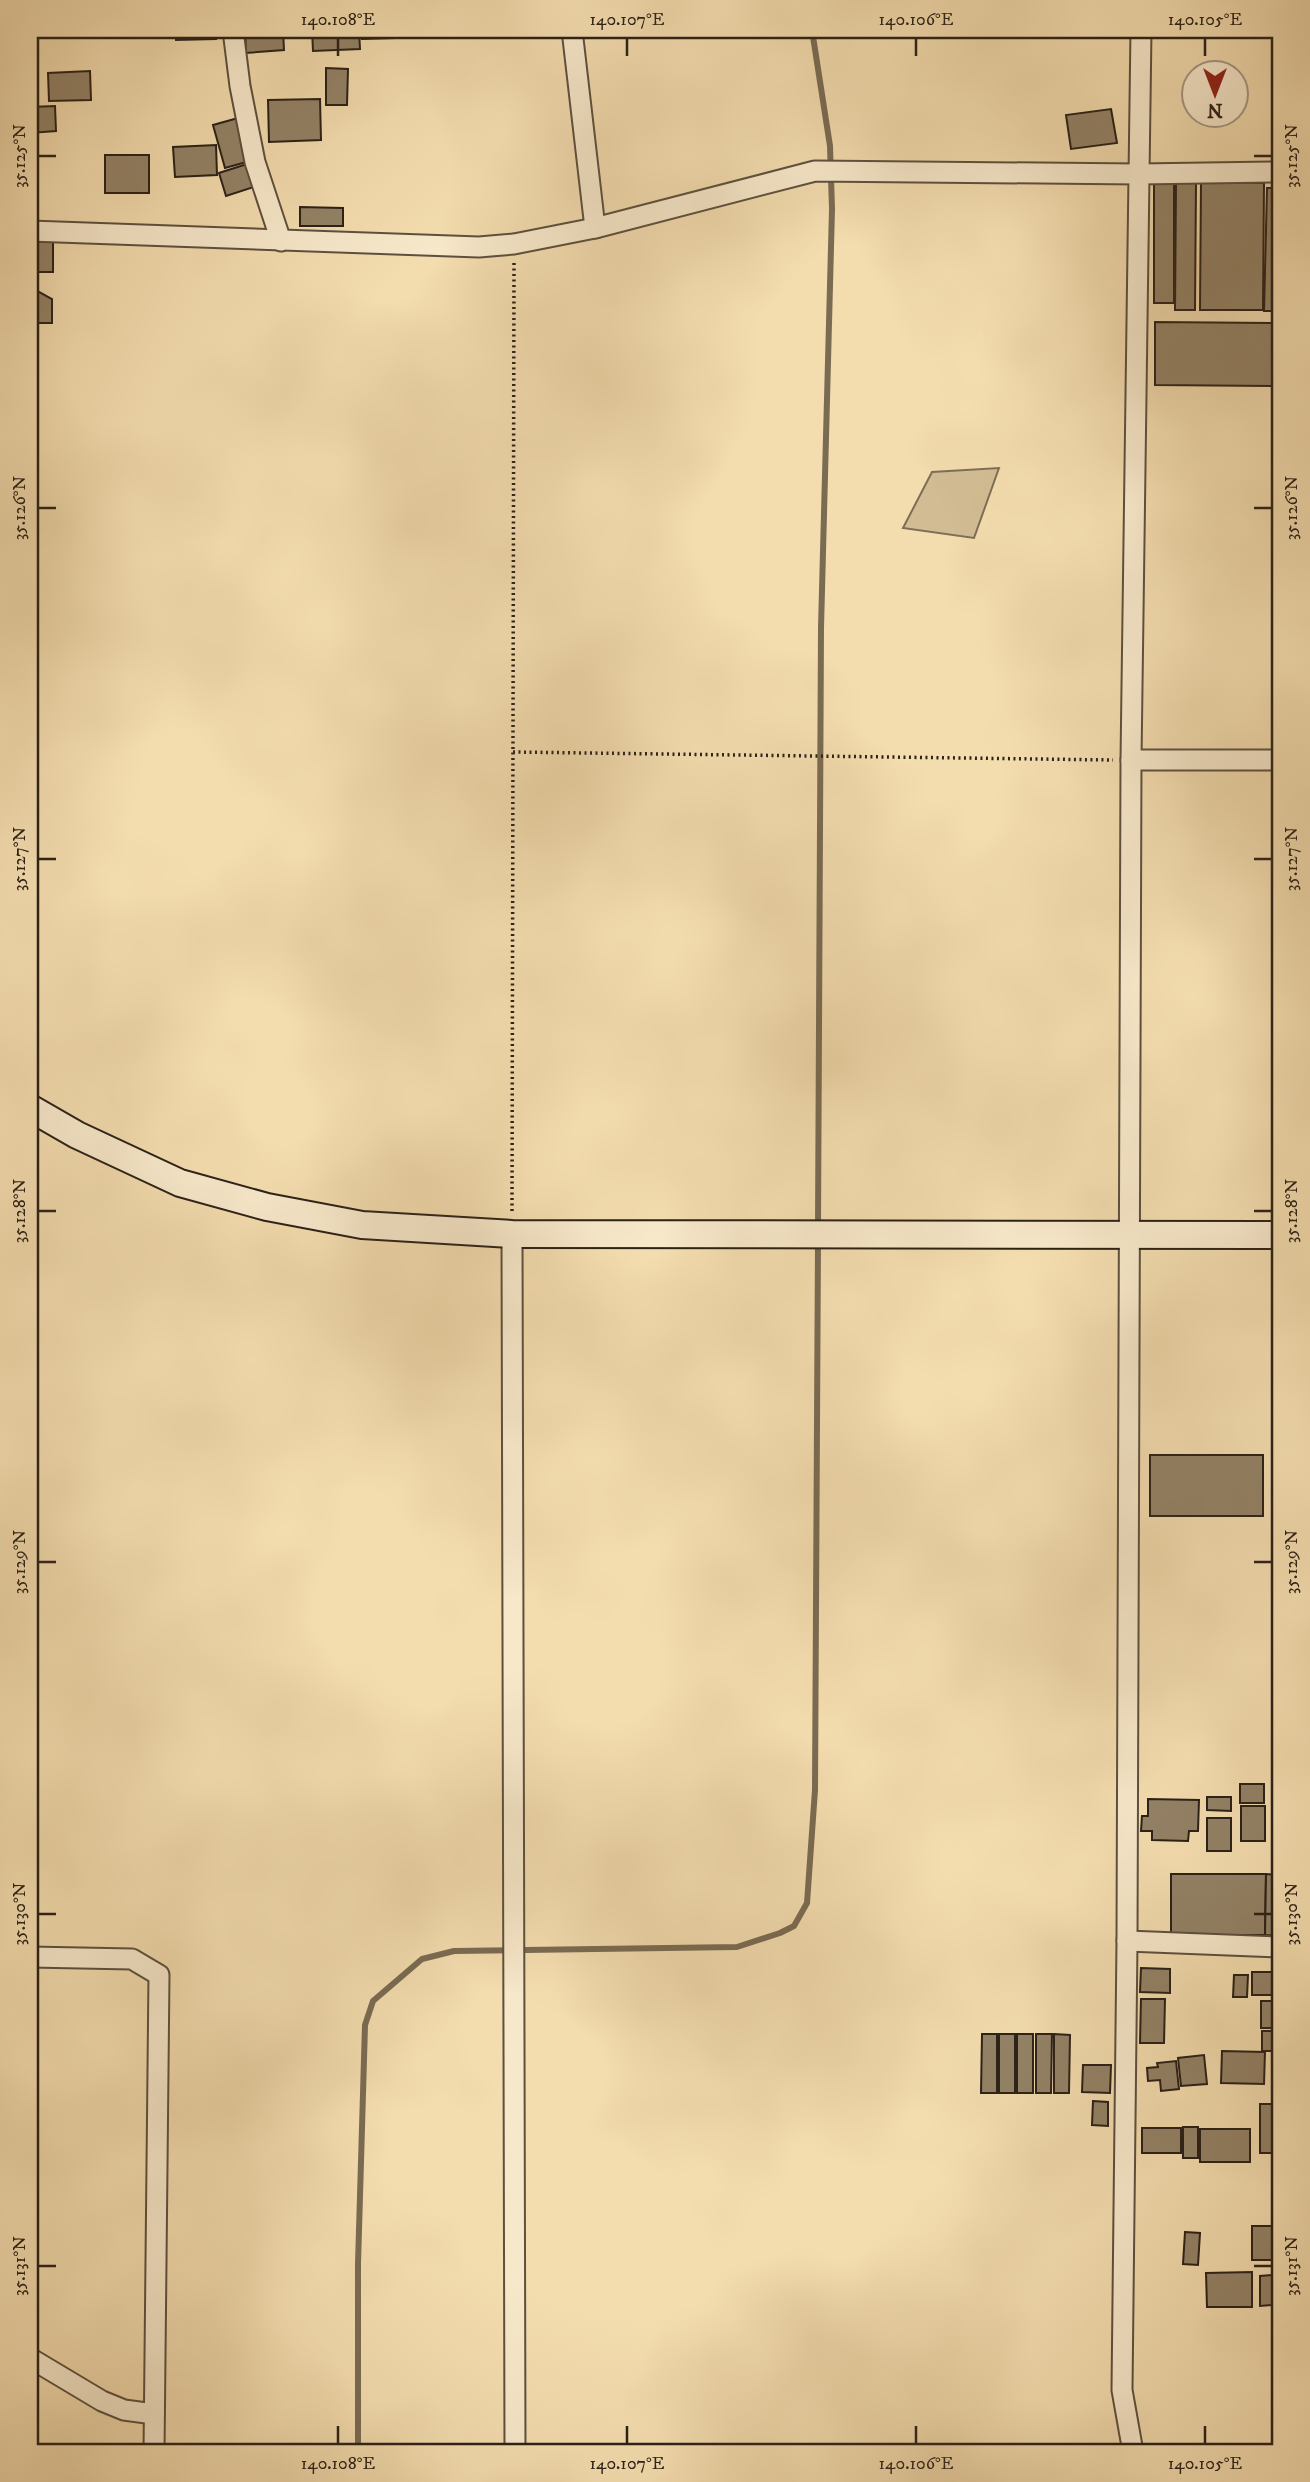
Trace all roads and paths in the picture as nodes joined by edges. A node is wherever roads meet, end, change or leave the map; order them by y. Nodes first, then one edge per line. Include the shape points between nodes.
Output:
1 (233, 30) edge
2 (572, 30) edge
3 (1141, 30) edge
4 (1280, 172) edge
5 (1139, 174) junction
6 (595, 228) junction
7 (30, 231) edge
8 (281, 242) junction
9 (514, 244) junction
10 (513, 752) junction
11 (1131, 760) junction
12 (1280, 760) edge
13 (30, 1108) edge
14 (512, 1234) junction
15 (1129, 1235) junction
16 (1280, 1235) edge
17 (1127, 1941) junction
18 (1280, 1947) edge
19 (30, 1957) edge
20 (30, 2358) edge
21 (154, 2414) junction
22 (153, 2452) edge
23 (515, 2452) edge
24 (1133, 2452) edge

1 - 8 street via 255,162
2 - 6 street
3 - 5 street
4 - 5 street
5 - 6 street via 815,171
5 - 11 street
6 - 9 street
7 - 8 street
8 - 9 street
9 - 10 path
10 - 11 path
10 - 14 path
11 - 12 street
11 - 15 street
13 - 14 street via 180,1183 267,1207 362,1225
14 - 15 street
14 - 23 street
15 - 16 street
15 - 17 street
17 - 18 street
17 - 24 street via 1122,2390
19 - 21 street via 132,1959 159,1975
20 - 21 street via 102,2401
21 - 22 street

